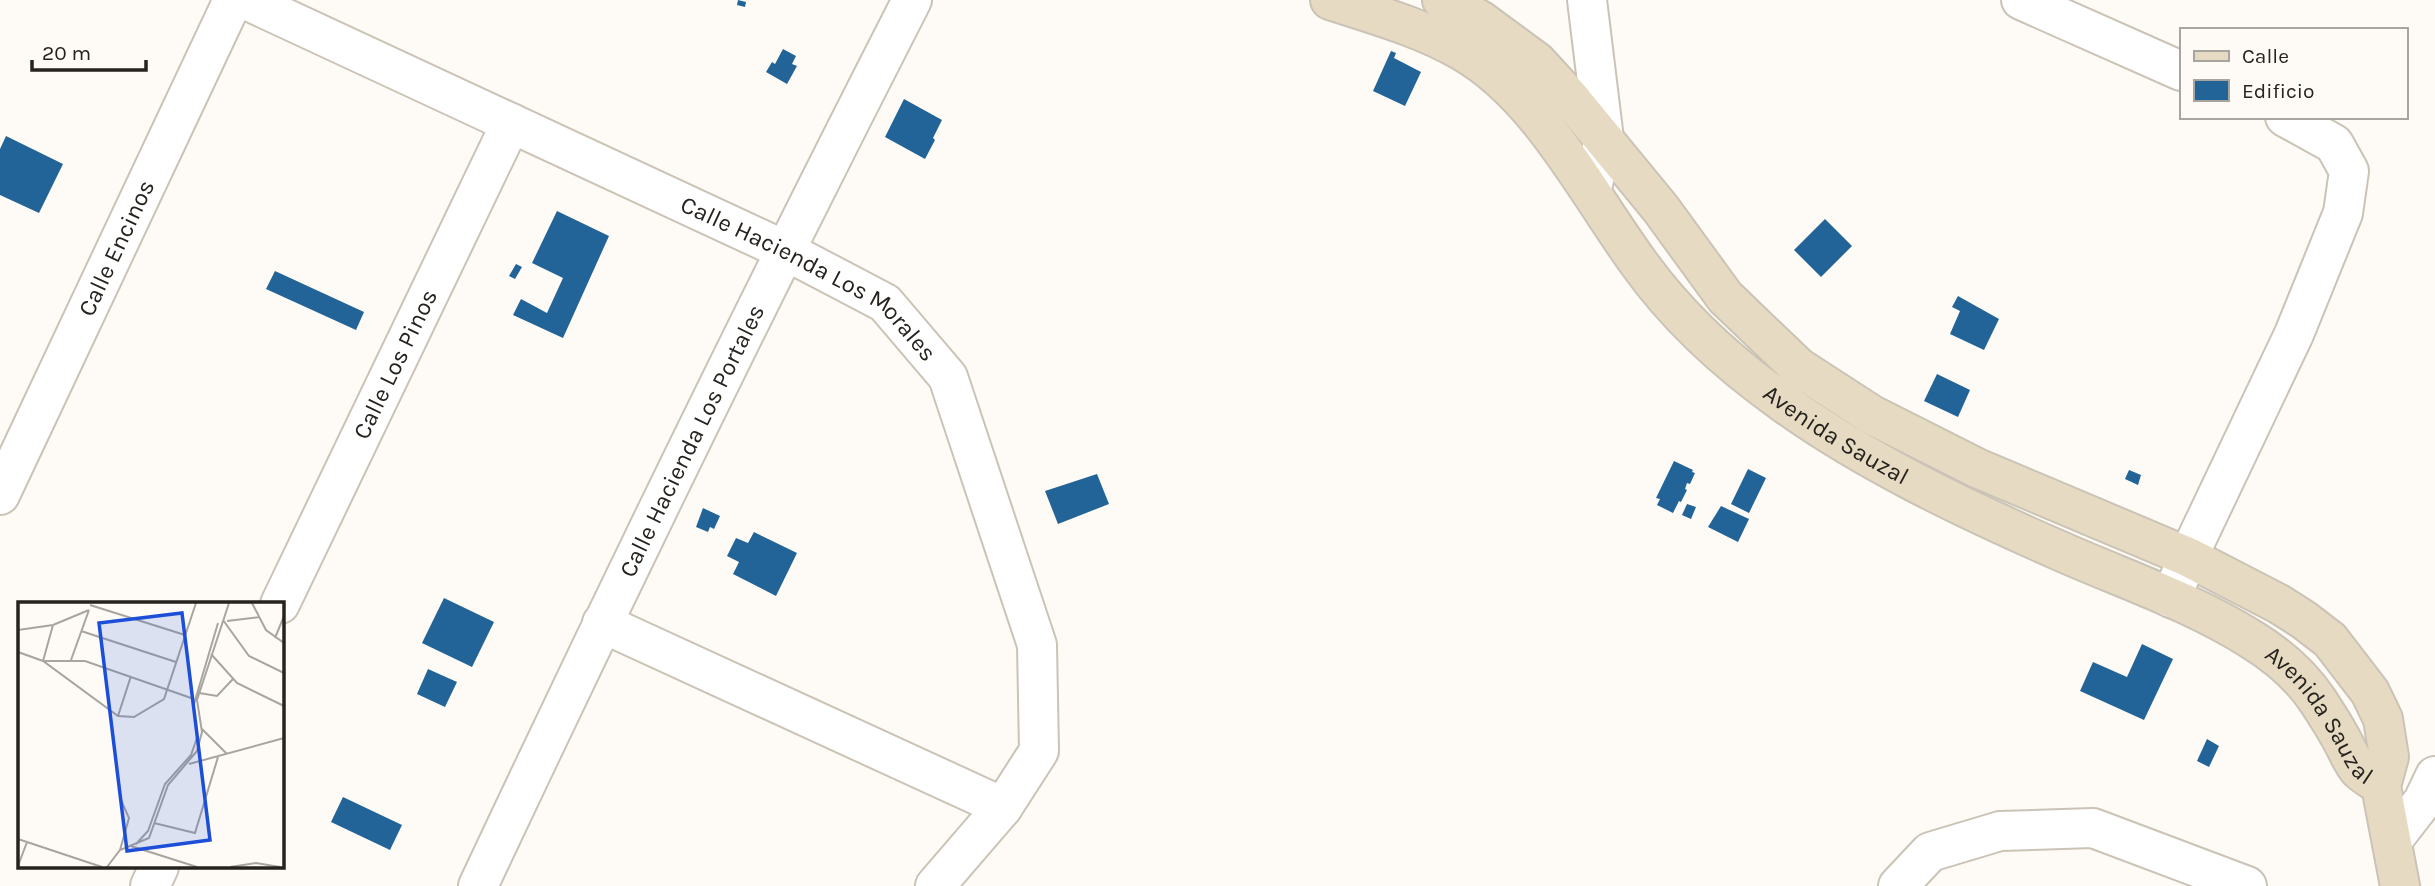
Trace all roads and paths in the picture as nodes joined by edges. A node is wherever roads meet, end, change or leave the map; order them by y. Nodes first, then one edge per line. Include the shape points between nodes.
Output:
1 (233, 0) edge
2 (246, 0) edge
3 (912, 0) edge
4 (1330, 0) edge
5 (1441, 0) edge
6 (1587, 0) edge
7 (2021, 0) edge
8 (2180, 71) edge
9 (2290, 119) edge
10 (511, 123) junction
11 (1604, 138) junction
12 (1591, 192) junction
13 (784, 250) junction
14 (0, 495) edge
15 (2188, 557) junction
16 (2171, 598) junction
17 (281, 602) edge
18 (602, 623) junction
19 (2435, 776) edge
20 (2381, 786) junction
21 (1003, 807) junction
22 (2392, 841) junction
23 (159, 868) edge
24 (150, 886) edge
25 (478, 886) edge
26 (935, 886) edge
27 (1898, 886) edge
28 (2247, 886) edge
29 (2400, 886) edge

1 - 14 street, Calle Encinos
2 - 10 street, Calle Hacienda Los Morales
3 - 13 street, Calle Hacienda Los Portales
4 - 12 street, Avenida Sauzal via 1390,19 1463,51 1535,114
5 - 11 street, Avenida Sauzal via 1480,20 1537,62
6 - 11 street
7 - 8 street
9 - 15 street via 2334,144 2349,171 2343,213 2294,334
10 - 13 street, Calle Hacienda Los Morales
10 - 17 street, Calle Los Pinos
11 - 12 street
11 - 15 street, Avenida Sauzal via 1725,297 1798,367 1872,415 1977,468
12 - 16 street, Avenida Sauzal via 1640,265 1686,320 1784,404 1949,500
13 - 18 street, Calle Hacienda Los Portales
13 - 21 street, Calle Hacienda Los Morales via 885,303 948,377 1037,645 1039,751
15 - 16 street
15 - 20 street, Avenida Sauzal via 2279,604 2330,640 2370,692 2383,719 2389,757
16 - 20 street, Avenida Sauzal via 2256,642 2287,666 2316,698 2359,770
18 - 21 street
18 - 25 street, Calle Hacienda Los Portales
19 - 22 street via 2423,801
20 - 22 street
21 - 26 street, Calle Hacienda Los Morales
22 - 29 street
23 - 24 street
27 - 28 street via 1930,852 2000,831 2093,828

